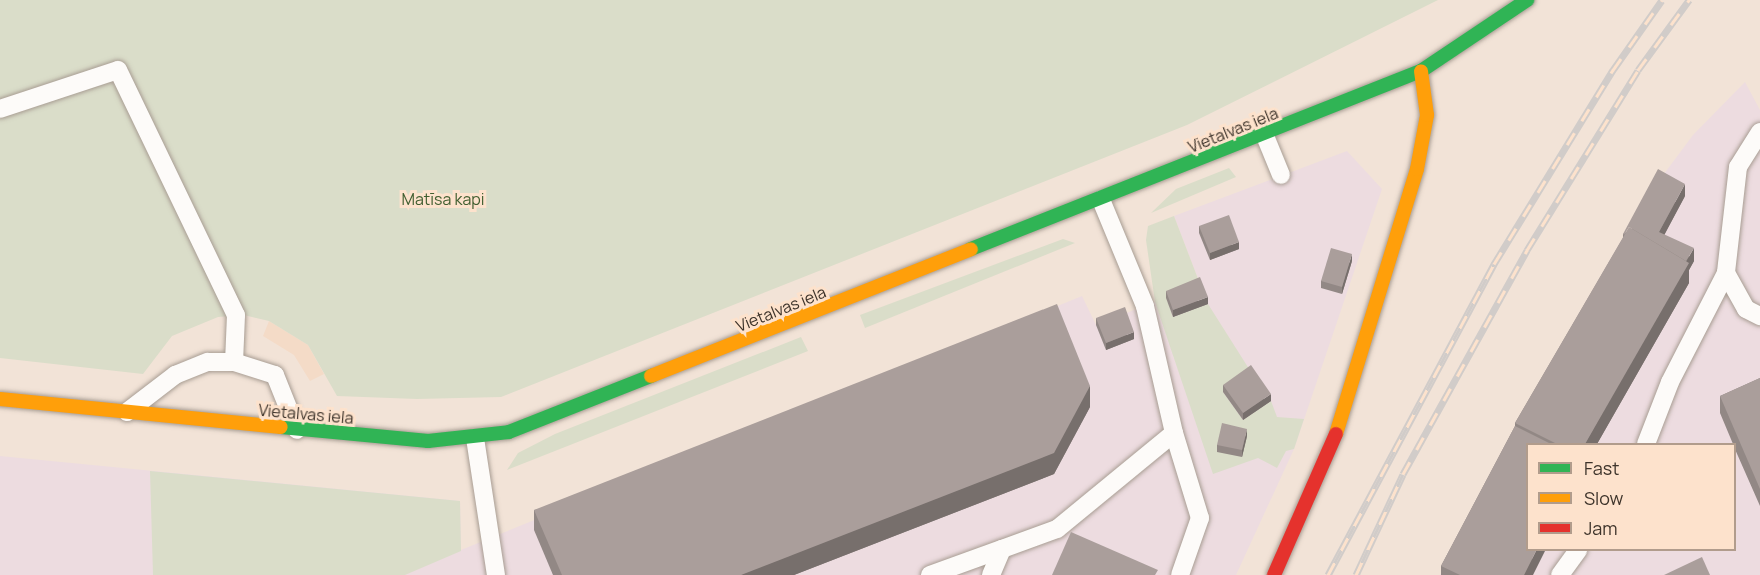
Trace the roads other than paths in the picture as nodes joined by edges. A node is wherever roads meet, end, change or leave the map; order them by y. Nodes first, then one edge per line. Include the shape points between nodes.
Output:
1 (1527, 0) edge
2 (1421, 71) junction
3 (0, 109) edge
4 (1760, 132) edge
5 (1265, 136) junction
6 (1281, 175) dead end
7 (1101, 200) junction
8 (1726, 273) junction
9 (1760, 316) edge
10 (234, 362) junction
11 (0, 399) edge
12 (127, 412) junction
13 (297, 430) junction
14 (1173, 433) junction
15 (475, 438) junction
16 (1647, 443) edge
17 (1057, 529) junction
18 (1078, 538) edge
19 (1002, 549) junction
20 (1577, 551) edge
21 (496, 575) edge
22 (930, 575) edge
23 (991, 575) edge
24 (1180, 575) edge
25 (1274, 575) edge
26 (1560, 575) edge

1 - 2 street, Vietalvas iela
2 - 5 street, Vietalvas iela
2 - 25 street via 1427,116 1417,170 1330,450
3 - 10 lane via 118,70 236,315
4 - 8 lane via 1738,167
5 - 6 lane
5 - 7 street, Vietalvas iela
7 - 14 lane via 1145,306
7 - 15 street, Vietalvas iela via 568,411
8 - 9 lane via 1746,309
8 - 16 lane via 1670,382
10 - 12 lane via 208,362 176,375
10 - 13 lane via 275,375
11 - 12 street, Vietalvas iela
12 - 13 street, Vietalvas iela
13 - 15 street, Vietalvas iela via 428,441
14 - 17 lane
14 - 24 lane via 1200,518
15 - 21 lane
17 - 18 lane
17 - 19 lane
19 - 22 lane
19 - 23 lane
20 - 26 lane

